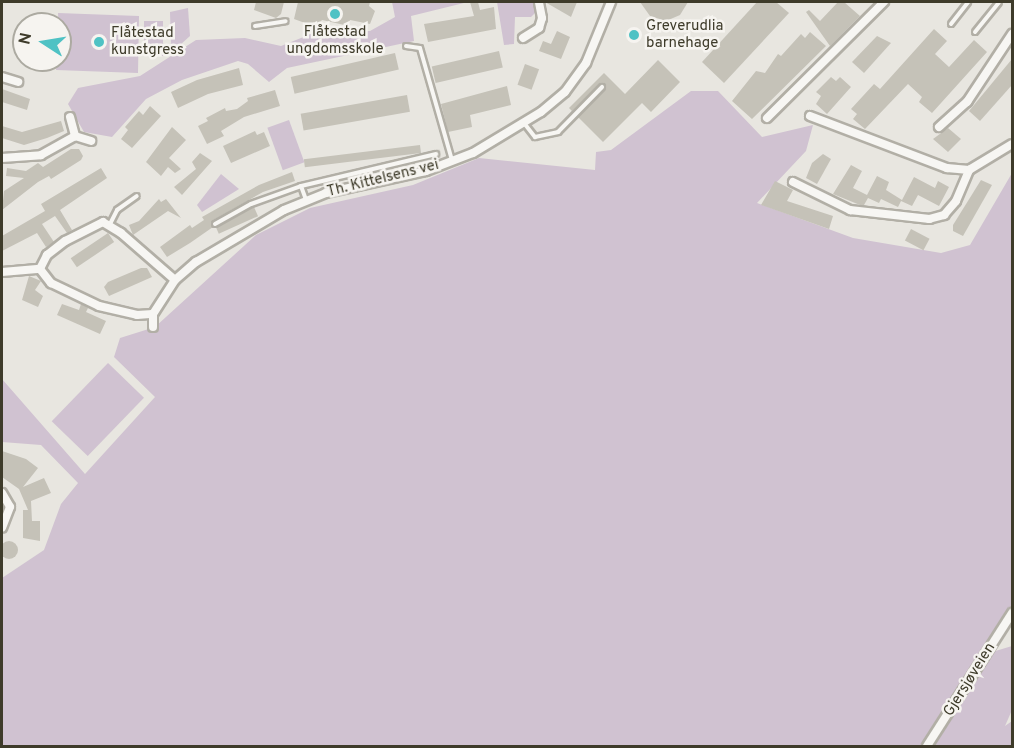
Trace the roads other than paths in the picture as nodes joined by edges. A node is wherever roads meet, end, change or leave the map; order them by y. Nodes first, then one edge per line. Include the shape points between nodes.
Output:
1 (539, 2) edge
2 (611, 2) edge
3 (884, 2) edge
4 (968, 2) edge
5 (999, 2) edge
6 (286, 21) dead end
7 (951, 24) dead end
8 (255, 26) dead end
9 (975, 32) dead end
10 (1012, 34) edge
11 (523, 38) dead end
12 (406, 46) dead end
13 (2, 77) edge
14 (18, 82) dead end
15 (603, 87) dead end
16 (810, 116) dead end
17 (70, 117) dead end
18 (767, 118) dead end
19 (524, 123) junction
20 (939, 127) dead end
21 (75, 136) junction
22 (91, 141) dead end
23 (1012, 144) edge
24 (436, 154) dead end
25 (2, 158) edge
26 (452, 160) junction
27 (380, 168) junction
28 (969, 170) junction
29 (384, 181) junction
30 (793, 182) dead end
31 (301, 186) junction
32 (137, 196) dead end
33 (306, 200) junction
34 (110, 224) junction
35 (215, 224) dead end
36 (40, 269) junction
37 (2, 272) edge
38 (175, 280) junction
39 (153, 314) junction
40 (153, 327) dead end
41 (2, 493) edge
42 (2, 528) edge
43 (1012, 613) edge
44 (927, 747) edge

1 - 11 street via 539,28
2 - 19 street, Th. Kittelsens vei via 597,40 572,83
3 - 18 street
4 - 7 lane
5 - 9 lane
6 - 8 lane
10 - 20 street via 967,102
12 - 26 lane via 420,48
13 - 14 street
15 - 19 lane via 558,132 535,137
16 - 28 street via 921,161
17 - 21 street
19 - 26 street, Th. Kittelsens vei
21 - 22 street
21 - 25 street via 41,155
23 - 28 street
24 - 27 lane
26 - 29 street, Th. Kittelsens vei
27 - 29 lane
27 - 31 lane
28 - 30 street via 950,208 939,218 929,219 850,210
29 - 33 street, Th. Kittelsens vei
31 - 33 lane
31 - 35 lane via 251,204
32 - 34 lane via 117,210
33 - 38 street, Th. Kittelsens vei via 196,262
34 - 36 street via 85,228 47,255
34 - 38 street
36 - 37 street
36 - 39 street via 51,283 99,306 137,315
38 - 39 street, Th. Kittelsens vei
39 - 40 street
41 - 42 street via 10,507
43 - 44 street, Gjersjøveien

